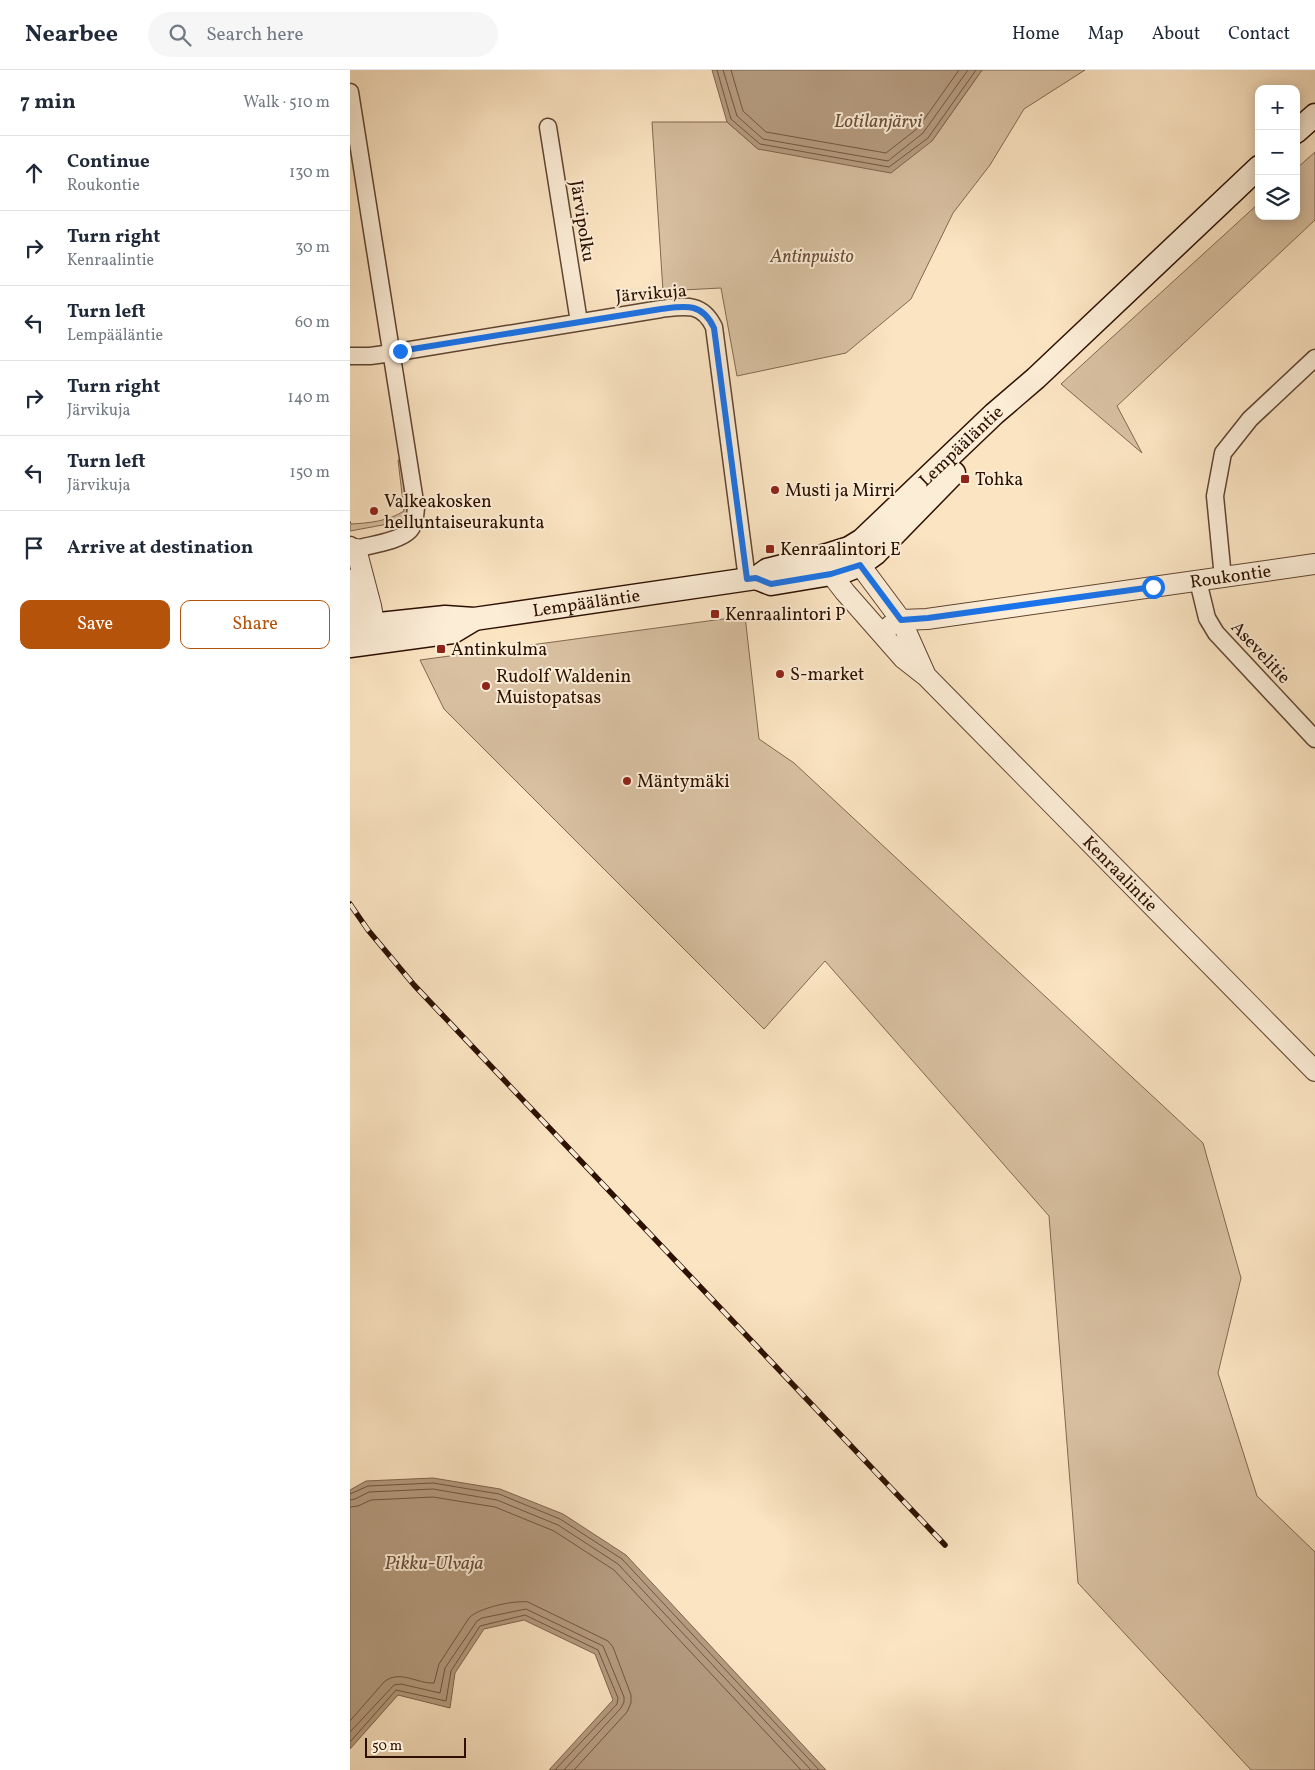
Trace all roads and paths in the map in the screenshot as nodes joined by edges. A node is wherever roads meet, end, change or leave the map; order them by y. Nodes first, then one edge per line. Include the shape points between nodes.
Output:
1 (350, 92) edge
2 (1315, 115) edge
3 (548, 127) dead end
4 (1298, 130) edge
5 (1255, 171) edge
6 (579, 322) junction
7 (392, 353) junction
8 (350, 356) edge
9 (1315, 358) edge
10 (1036, 378) junction
11 (353, 547) edge
12 (1315, 564) edge
13 (829, 565) junction
14 (860, 565) junction
15 (1222, 578) junction
16 (752, 579) junction
17 (1198, 581) junction
18 (901, 620) junction
19 (366, 630) edge
20 (880, 632) junction
21 (350, 646) edge
22 (926, 676) junction
23 (1315, 739) edge
24 (1315, 1071) edge

1 - 7 street
2 - 4 main road
3 - 6 street, Järvipolku
5 - 10 main road, Lempääläntie
6 - 7 street, Järvikuja
6 - 16 street, Järvikuja via 682,306 701,310 709,318 716,340
7 - 8 street, Järvikuja
7 - 11 street via 416,508 415,519 411,530 403,536
9 - 15 street via 1250,418 1223,453 1215,496
10 - 13 main road, Lempääläntie via 862,540
10 - 14 main road, Lempääläntie via 1002,422 875,554
11 - 19 street
12 - 15 street, Roukontie
13 - 14 main road, Lempääläntie
13 - 16 main road, Lempääläntie via 771,584
13 - 20 street, Kenraalintie
14 - 18 street, Kenraalintie
15 - 17 street, Roukontie
16 - 19 main road, Lempääläntie via 474,620 453,632
17 - 18 street, Roukontie
17 - 23 street, Asevelitie via 1206,618 1216,633
18 - 20 street, Roukontie
18 - 22 street, Kenraalintie
19 - 21 main road, Lempääläntie
20 - 22 street, Kenraalintie via 903,658
22 - 24 street, Kenraalintie

